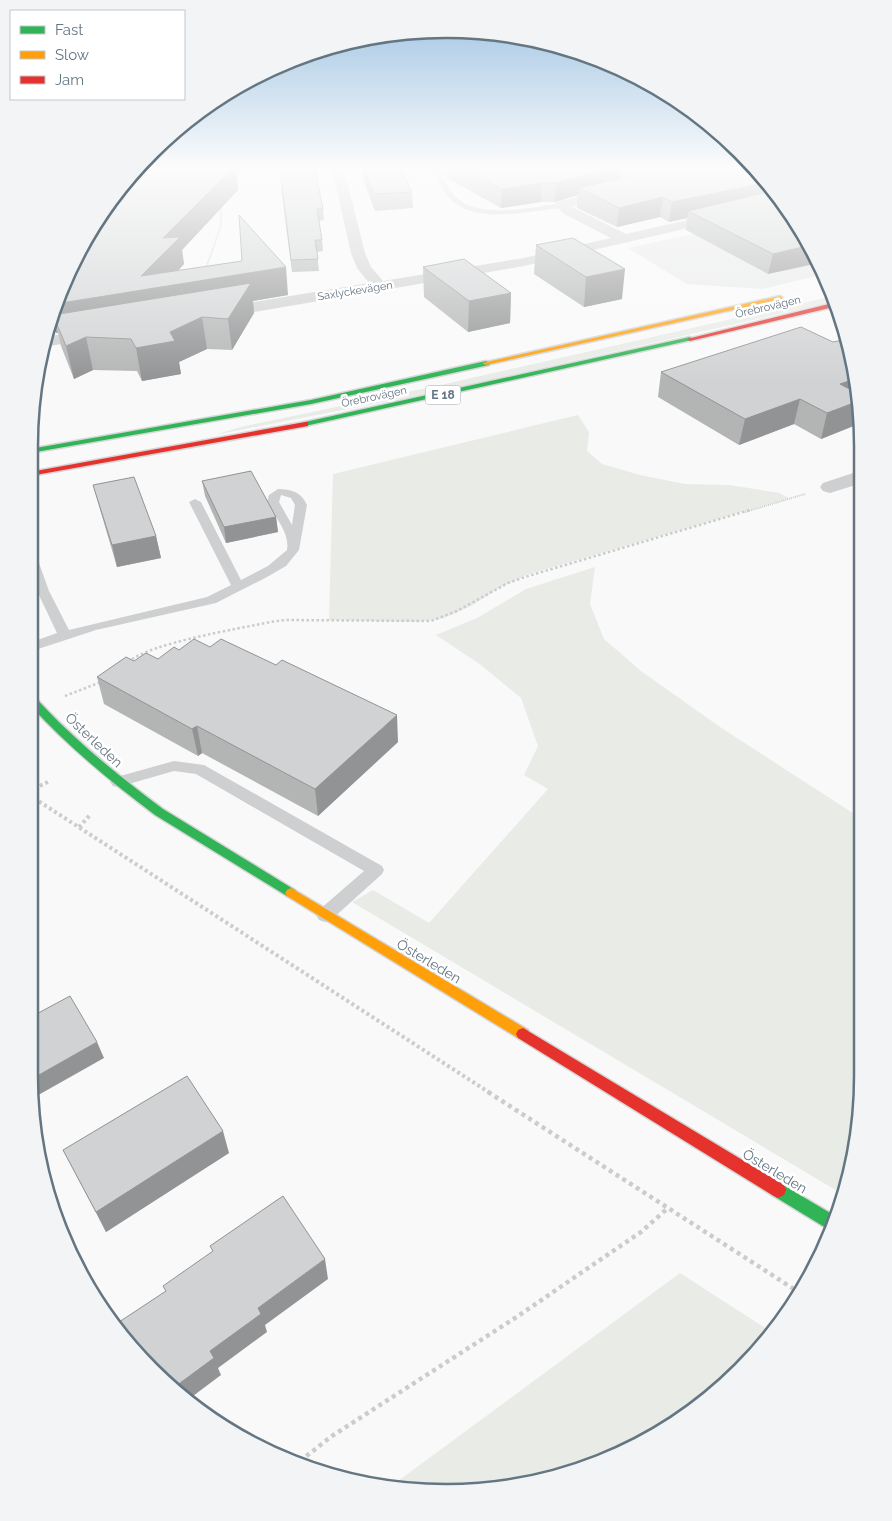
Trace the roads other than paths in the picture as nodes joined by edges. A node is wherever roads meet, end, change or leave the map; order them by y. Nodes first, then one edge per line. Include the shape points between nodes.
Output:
1 (355, 240) edge
2 (622, 240) edge
3 (380, 287) junction
4 (791, 296) dead end
5 (829, 306) edge
6 (202, 316) edge
7 (114, 331) edge
8 (51, 341) edge
9 (38, 450) edge
10 (46, 472) junction
11 (38, 473) edge
12 (38, 476) edge
13 (854, 479) edge
14 (830, 487) road end
15 (195, 502) dead end
16 (295, 546) dead end
17 (38, 576) edge
18 (238, 586) junction
19 (65, 635) junction
20 (38, 645) edge
21 (38, 706) edge
22 (118, 782) junction
23 (326, 915) junction
24 (827, 1220) edge

1 - 3 street via 364,268
2 - 3 street, Saxlyckevägen via 524,262
3 - 6 street, Saxlyckevägen
4 - 9 main road, Örebrovägen / E 18 via 311,402
5 - 10 main road, Örebrovägen / E 18 via 345,416
7 - 8 street
10 - 11 main road, Örebrovägen / E 18
10 - 12 main road
13 - 14 street
15 - 18 lane
16 - 18 lane via 292,555
17 - 19 lane
18 - 19 lane via 211,600
19 - 20 lane
21 - 22 main road, Österleden via 69,739
22 - 23 main road, Österleden via 159,812
22 - 23 lane via 174,766 198,769 376,870
23 - 24 main road, Österleden

